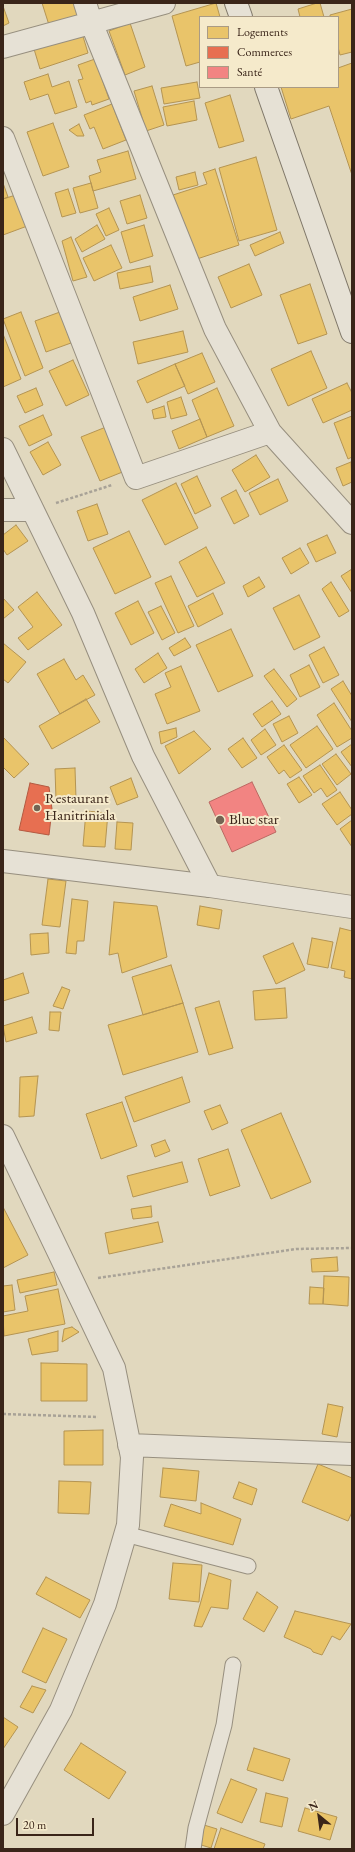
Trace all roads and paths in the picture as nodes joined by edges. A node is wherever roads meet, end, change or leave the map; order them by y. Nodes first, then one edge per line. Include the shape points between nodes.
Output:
1 (164, 3) edge
2 (236, 3) edge
3 (88, 12) edge
4 (241, 16) edge
5 (3, 48) edge
6 (266, 88) edge
7 (3, 138) edge
8 (352, 332) edge
9 (270, 432) junction
10 (3, 449) edge
11 (136, 478) junction
12 (3, 510) edge
13 (32, 510) junction
14 (352, 523) edge
15 (3, 861) edge
16 (210, 886) junction
17 (352, 907) edge
18 (3, 1136) edge
19 (352, 1248) edge
20 (74, 1281) junction
21 (3, 1414) edge
22 (124, 1417) junction
23 (129, 1445) junction
24 (352, 1454) edge
25 (125, 1534) junction
26 (248, 1566) dead end
27 (233, 1665) dead end
28 (3, 1814) edge
29 (193, 1849) edge

1 - 3 street
2 - 4 street
3 - 5 street
3 - 9 street via 215,329
6 - 8 street
7 - 11 street
9 - 11 street
9 - 14 street
10 - 13 street
11 - 13 path
12 - 13 street
13 - 16 street via 83,613 143,756
15 - 16 street
16 - 17 street
18 - 20 street
19 - 20 path via 296,1249
20 - 22 street via 114,1368
21 - 22 path
22 - 23 street
23 - 24 street
23 - 25 street via 132,1457 128,1525
25 - 26 lane
25 - 28 street via 105,1604 61,1710
27 - 29 lane via 224,1726 196,1828

